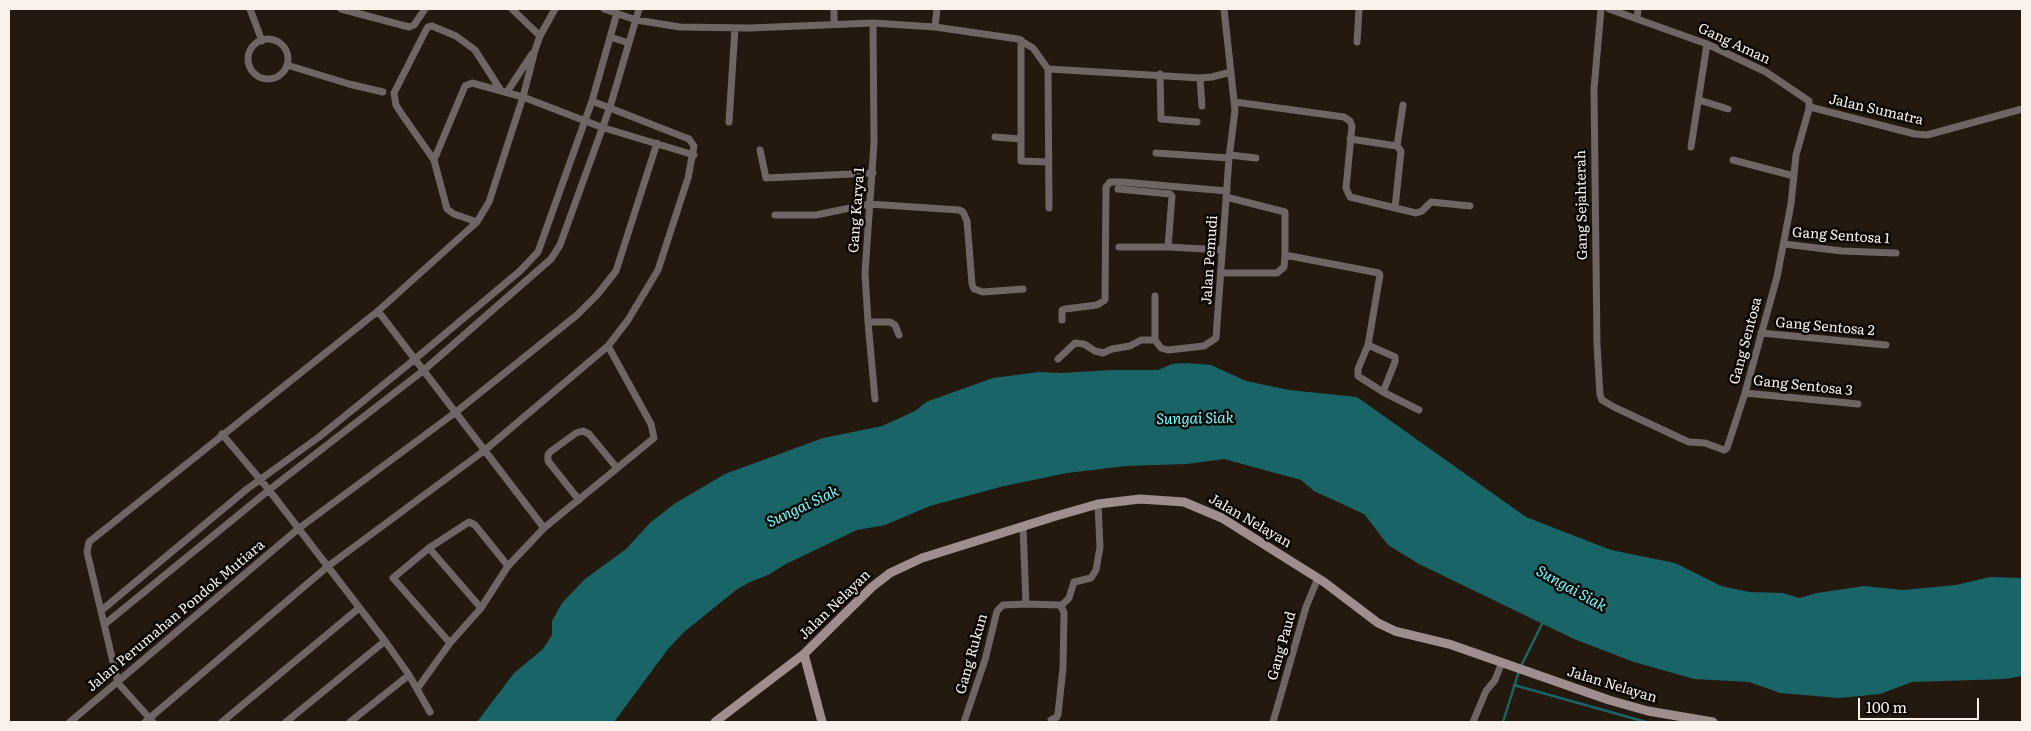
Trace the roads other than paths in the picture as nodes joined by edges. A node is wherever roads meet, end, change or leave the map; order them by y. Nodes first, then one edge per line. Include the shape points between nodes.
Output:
1 (250, 9) edge
2 (341, 9) edge
3 (425, 9) edge
4 (512, 9) edge
5 (555, 9) edge
6 (604, 9) edge
7 (639, 9) edge
8 (834, 9) edge
9 (938, 9) edge
10 (1224, 9) edge
11 (1359, 9) edge
12 (1601, 9) edge
13 (1609, 9) edge
14 (1638, 9) edge
15 (618, 13) junction
16 (1637, 19) junction
17 (636, 20) junction
18 (834, 23) junction
19 (873, 23) junction
20 (935, 26) junction
21 (735, 28) junction
22 (540, 36) junction
23 (610, 37) junction
24 (1021, 40) junction
25 (262, 41) junction
26 (1357, 42) dead end
27 (629, 43) junction
28 (1707, 44) junction
29 (536, 50) junction
30 (287, 65) junction
31 (1048, 69) junction
32 (1231, 72) junction
33 (1160, 74) junction
34 (1200, 78) junction
35 (504, 91) junction
36 (384, 92) dead end
37 (524, 97) junction
38 (1699, 100) junction
39 (592, 101) junction
40 (1235, 102) junction
41 (1403, 105) dead end
42 (1202, 106) dead end
43 (610, 107) junction
44 (1810, 107) junction
45 (1728, 109) dead end
46 (2022, 109) edge
47 (584, 121) junction
48 (729, 122) dead end
49 (1197, 122) dead end
50 (601, 127) junction
51 (995, 137) dead end
52 (1021, 139) junction
53 (1350, 139) junction
54 (656, 144) junction
55 (1397, 146) junction
56 (1691, 147) dead end
57 (760, 150) dead end
58 (1156, 153) dead end
59 (694, 154) junction
60 (1229, 156) junction
61 (1256, 158) dead end
62 (434, 160) junction
63 (1733, 160) dead end
64 (1048, 162) junction
65 (873, 173) junction
66 (1794, 176) junction
67 (1118, 190) dead end
68 (1227, 194) junction
69 (869, 204) junction
70 (1470, 206) dead end
71 (1048, 208) dead end
72 (1395, 208) junction
73 (775, 215) dead end
74 (477, 222) junction
75 (1784, 244) junction
76 (1119, 247) dead end
77 (1168, 247) junction
78 (1222, 250) junction
79 (538, 252) junction
80 (1896, 253) dead end
81 (1285, 254) junction
82 (551, 259) junction
83 (1221, 273) junction
84 (1023, 289) dead end
85 (1155, 296) dead end
86 (378, 311) junction
87 (1062, 320) dead end
88 (868, 322) junction
89 (1761, 333) junction
90 (899, 335) dead end
91 (1155, 340) junction
92 (1886, 345) dead end
93 (608, 346) junction
94 (1368, 346) junction
95 (415, 359) junction
96 (1058, 359) dead end
97 (424, 370) junction
98 (1383, 392) junction
99 (1745, 393) junction
100 (875, 399) dead end
101 (1602, 400) joint
102 (1858, 404) dead end
103 (1419, 410) dead end
104 (456, 412) junction
105 (222, 434) junction
106 (486, 450) junction
107 (617, 468) junction
108 (260, 479) junction
109 (269, 490) junction
110 (579, 500) junction
111 (1098, 504) junction
112 (1023, 526) junction
113 (544, 528) junction
114 (298, 529) junction
115 (429, 548) junction
116 (508, 566) junction
117 (327, 567) junction
118 (1318, 578) junction
119 (1026, 604) junction
120 (1061, 606) junction
121 (359, 608) junction
122 (481, 608) junction
123 (102, 610) junction
124 (105, 624) junction
125 (385, 641) junction
126 (450, 643) junction
127 (804, 654) junction
128 (1506, 664) junction
129 (409, 675) junction
130 (118, 683) junction
131 (417, 689) junction
132 (430, 712) dead end
133 (1051, 720) dead end
134 (149, 721) edge
135 (70, 722) edge
136 (222, 722) edge
137 (286, 722) edge
138 (350, 722) edge
139 (715, 722) edge
140 (822, 722) edge
141 (964, 722) edge
142 (1273, 722) edge
143 (1473, 722) edge
144 (1713, 722) edge

1 - 25 street
2 - 3 street via 409,26 414,25
4 - 22 street
5 - 22 street
6 - 15 street
7 - 17 street
8 - 18 street
9 - 20 street
10 - 32 street, Jalan Pemudi
11 - 26 street
12 - 101 street, Gang Sejahterah via 1594,89 1597,344
13 - 16 street, Gang Aman
14 - 16 street
15 - 17 street
15 - 23 street
16 - 28 street, Gang Aman
17 - 21 street via 680,27
17 - 27 street
18 - 19 street
18 - 21 street
19 - 20 street
19 - 65 street, Gang Karya 1
20 - 24 street
21 - 48 street
22 - 29 street
23 - 27 street
23 - 39 street
24 - 31 street via 1033,48
24 - 52 street
25 - 30 street via 272,40 284,47 288,55
25 - 30 street via 249,54 253,72 270,79 283,73
27 - 43 street
28 - 38 street
28 - 44 street, Gang Aman via 1774,76 1806,97
29 - 35 street
29 - 37 street
30 - 36 street
31 - 33 street
31 - 64 street
32 - 34 street
32 - 40 street, Jalan Pemudi
33 - 34 street
33 - 49 street via 1160,120
34 - 42 street
35 - 37 street
35 - 62 street via 472,83 465,86
35 - 62 street via 475,50 456,36 428,27 394,93 396,105
37 - 47 street
37 - 74 street via 489,202
38 - 45 street
38 - 56 street
39 - 43 street
39 - 47 street
40 - 53 street via 1344,117 1352,126
40 - 60 street, Jalan Pemudi
41 - 55 street
43 - 50 street
43 - 59 street via 690,139
44 - 46 street, Jalan Sumatra via 1927,135
44 - 66 street, Gang Sentosa via 1796,154
47 - 50 street
47 - 79 street
50 - 54 street
50 - 82 street via 560,245
51 - 52 street
52 - 64 street via 1021,161
53 - 55 street
53 - 72 street via 1346,188 1350,197
54 - 59 street
54 - 104 street, Jalan Perumahan Pondok Mutiara via 616,270 577,315
55 - 72 street via 1401,151
57 - 65 street via 766,178
58 - 60 street
59 - 93 street via 658,270
60 - 61 street
60 - 68 street, Jalan Pemudi
62 - 74 street via 448,209
63 - 66 street
64 - 71 street
65 - 69 street, Gang Karya 1
66 - 75 street, Gang Sentosa
67 - 77 street via 1172,196
68 - 78 street, Jalan Pemudi
68 - 81 street via 1285,212
68 - 87 street via 1110,182 1106,186 1106,300 1062,310
69 - 73 street via 816,215
69 - 84 street via 963,212 967,221 974,289 983,292
69 - 88 street, Gang Karya 1 via 865,272
70 - 72 street via 1431,202 1416,213
74 - 86 street
75 - 80 street, Gang Sentosa 1
75 - 89 street, Gang Sentosa
76 - 77 street
77 - 78 street
78 - 83 street, Jalan Pemudi
79 - 82 street
79 - 95 street
81 - 83 street via 1284,267 1277,273
81 - 94 street via 1379,273
82 - 97 street
83 - 91 street, Jalan Pemudi via 1216,338 1204,346 1168,350 1161,348
85 - 91 street
86 - 95 street
86 - 105 street
88 - 90 street via 890,322
88 - 100 street, Gang Karya 1
89 - 92 street, Gang Sentosa 2
89 - 99 street, Gang Sentosa
91 - 96 street via 1141,340 1103,353 1075,343
93 - 106 street
93 - 107 street via 655,436
94 - 98 street via 1358,376
94 - 98 street via 1395,357
95 - 97 street
95 - 108 street via 319,437
97 - 104 street
97 - 109 street
98 - 103 street
99 - 101 street, Gang Sentosa via 1724,450 1680,438
99 - 102 street, Gang Sentosa 3
104 - 106 street
104 - 114 street, Jalan Perumahan Pondok Mutiara
105 - 108 street
105 - 123 street via 89,542 87,552
106 - 113 street
106 - 117 street
107 - 110 street
107 - 110 street via 589,434 582,432 576,432 550,452 548,461
108 - 109 street
108 - 123 street
109 - 114 street
109 - 124 street
110 - 113 street
111 - 112 main road, Jalan Nelayan
111 - 118 main road, Jalan Nelayan via 1140,499 1184,502 1222,518
111 - 120 street via 1100,547 1096,570 1091,578 1074,582 1069,598
112 - 119 street
112 - 127 main road, Jalan Nelayan via 922,558 890,573
113 - 116 street
114 - 117 street
114 - 130 street, Jalan Perumahan Pondok Mutiara
115 - 116 street via 469,522 475,525
115 - 122 street
115 - 126 street via 393,578
116 - 122 street
117 - 121 street
117 - 134 street
118 - 128 main road, Jalan Nelayan via 1378,623 1395,631 1448,644
118 - 142 street, Gang Paud via 1306,608
119 - 120 street, Gang Rukun
119 - 141 street, Gang Rukun via 1003,605 997,611
120 - 133 street via 1064,613 1063,668 1058,714
121 - 125 street
121 - 136 street
122 - 126 street
123 - 124 street
124 - 130 street
125 - 129 street
125 - 137 street
126 - 131 street
127 - 139 main road, Jalan Nelayan
127 - 140 main road
128 - 143 street via 1486,691
128 - 144 main road, Jalan Nelayan via 1648,712
129 - 131 street
129 - 138 street
130 - 134 street
130 - 135 street, Jalan Perumahan Pondok Mutiara
131 - 132 street

